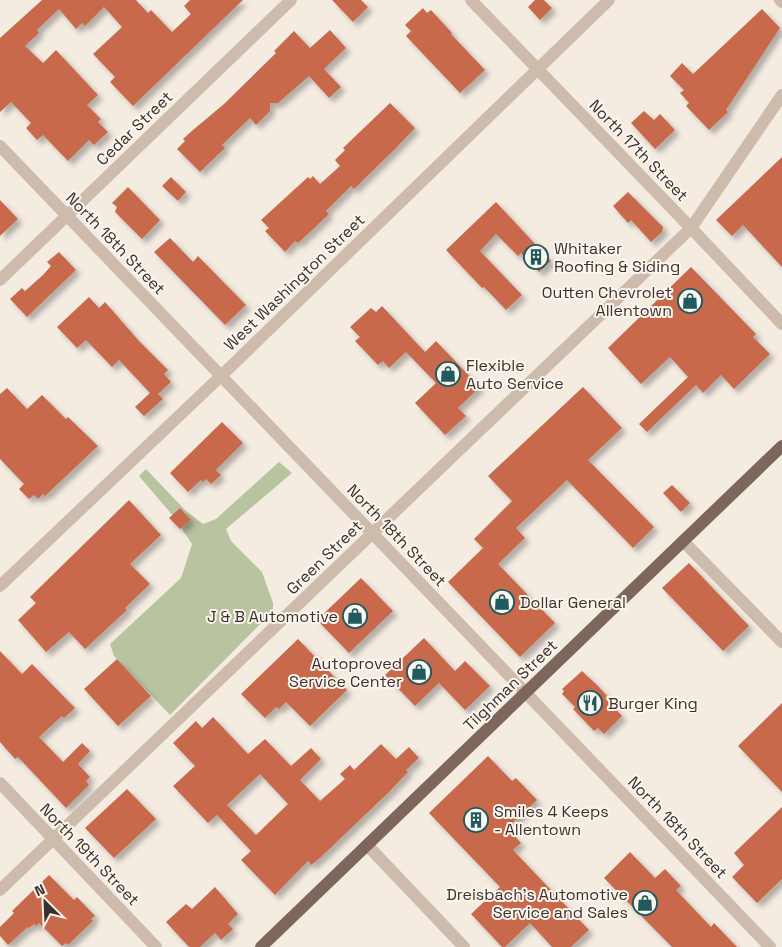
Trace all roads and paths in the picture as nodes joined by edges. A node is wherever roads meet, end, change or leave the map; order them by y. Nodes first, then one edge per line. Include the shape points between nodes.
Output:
1 (291, 0) edge
2 (471, 0) edge
3 (609, 0) edge
4 (538, 69) junction
5 (782, 95) edge
6 (0, 146) edge
7 (67, 216) junction
8 (691, 228) junction
9 (0, 280) edge
10 (782, 324) edge
11 (222, 375) junction
12 (782, 446) edge
13 (372, 533) junction
14 (683, 540) junction
15 (0, 586) edge
16 (782, 642) edge
17 (526, 692) junction
18 (0, 783) edge
19 (53, 839) junction
20 (367, 845) junction
21 (0, 890) edge
22 (156, 947) edge
23 (261, 947) edge
24 (464, 947) edge
25 (770, 947) edge

1 - 7 street, Cedar Street
2 - 4 street, North 17th Street
3 - 4 street, West Washington Street
4 - 8 street, North 17th Street
4 - 11 street, West Washington Street
5 - 8 street, Green Street
6 - 7 street, North 18th Street
7 - 9 street, Cedar Street
7 - 11 street, North 18th Street
8 - 10 street, North 17th Street
8 - 13 street, Green Street
11 - 13 street, North 18th Street
11 - 15 street, West Washington Street
12 - 14 main road, Tilghman Street
13 - 17 street, North 18th Street
13 - 19 street, Green Street
14 - 16 street
14 - 17 main road, Tilghman Street
17 - 20 main road, Tilghman Street
17 - 25 street, North 18th Street
18 - 19 street, North 19th Street
19 - 21 street, Green Street
19 - 22 street, North 19th Street
20 - 23 main road, Tilghman Street
20 - 24 street

